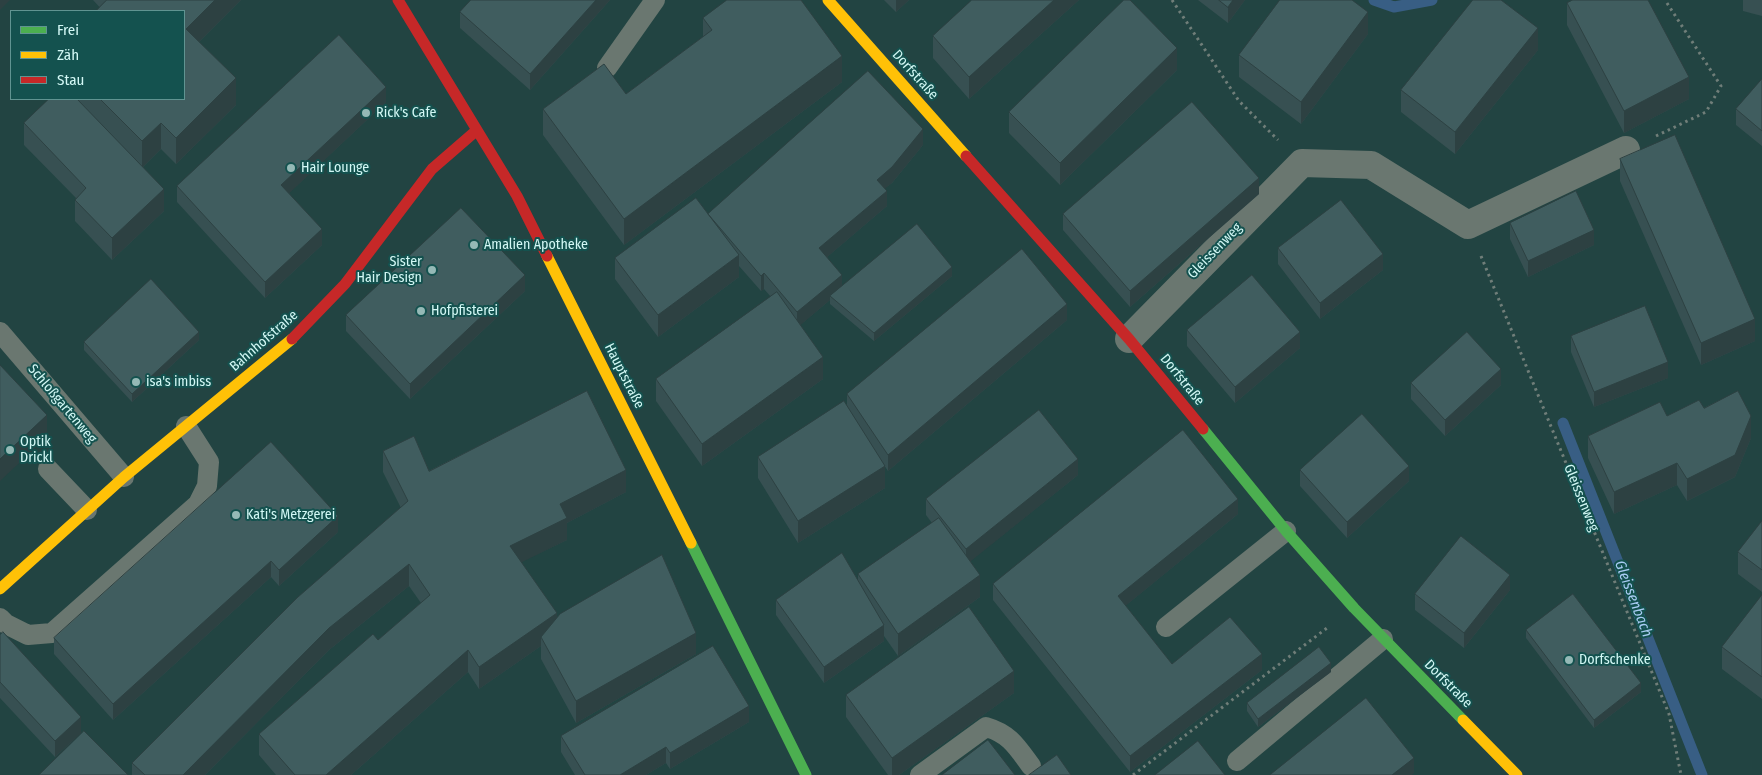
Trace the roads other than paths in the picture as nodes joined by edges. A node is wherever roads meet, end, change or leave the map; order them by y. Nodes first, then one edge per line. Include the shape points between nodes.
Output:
1 (398, 0) edge
2 (654, 0) edge
3 (828, 0) edge
4 (607, 68) edge
5 (477, 130) junction
6 (1626, 150) road end
7 (0, 332) edge
8 (1129, 339) junction
9 (186, 426) junction
10 (48, 469) dead end
11 (124, 477) junction
12 (87, 510) junction
13 (1286, 531) junction
14 (0, 589) edge
15 (0, 618) edge
16 (1166, 627) dead end
17 (1383, 640) junction
18 (1237, 761) dead end
19 (1031, 766) dead end
20 (806, 775) edge
21 (920, 775) edge
22 (1516, 775) edge

1 - 5 street, Hauptstraße
2 - 4 lane
3 - 8 street, Dorfstraße
5 - 9 street, Bahnhofstraße via 432,169 345,284 292,339
5 - 20 street, Hauptstraße via 517,196
6 - 8 street, Gleissenweg via 1468,225 1370,165 1302,163
7 - 11 lane, Schloßgartenweg
8 - 13 street, Dorfstraße
9 - 11 street, Bahnhofstraße
9 - 15 lane via 209,462 207,486 198,504 52,633 28,636
10 - 12 lane
11 - 12 street, Bahnhofstraße
12 - 14 street, Bahnhofstraße
13 - 16 lane
13 - 17 street, Dorfstraße
17 - 18 lane
17 - 22 street, Dorfstraße
19 - 21 lane via 1011,738 986,727

